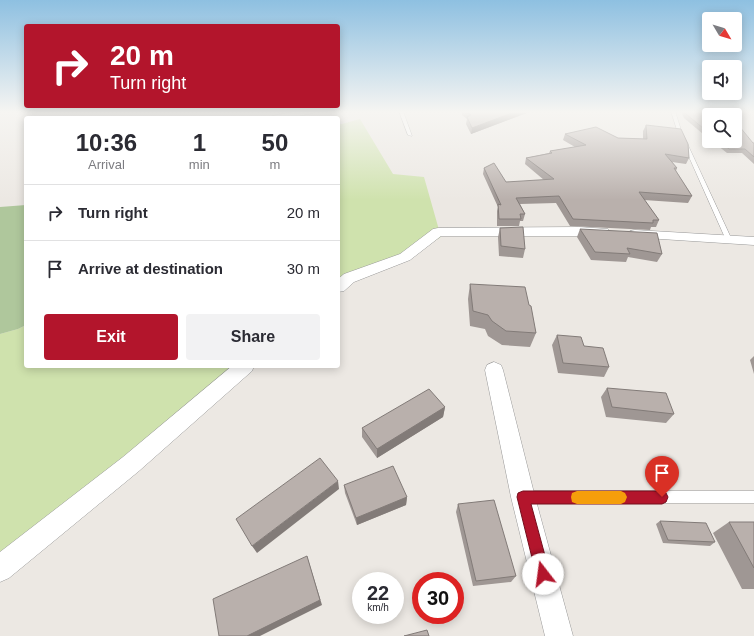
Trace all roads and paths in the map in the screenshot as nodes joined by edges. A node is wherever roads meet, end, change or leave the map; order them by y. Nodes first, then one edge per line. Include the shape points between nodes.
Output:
1 (684, 141) edge
2 (729, 240) junction
3 (754, 241) edge
4 (340, 285) edge
5 (243, 368) edge
6 (494, 370) dead end
7 (523, 497) junction
8 (754, 497) edge
9 (0, 569) edge
10 (559, 636) edge

1 - 2 lane
2 - 3 street
2 - 4 street via 579,231 438,232 406,257 349,278
5 - 9 street via 131,464
6 - 7 street
7 - 8 lane
7 - 10 street

